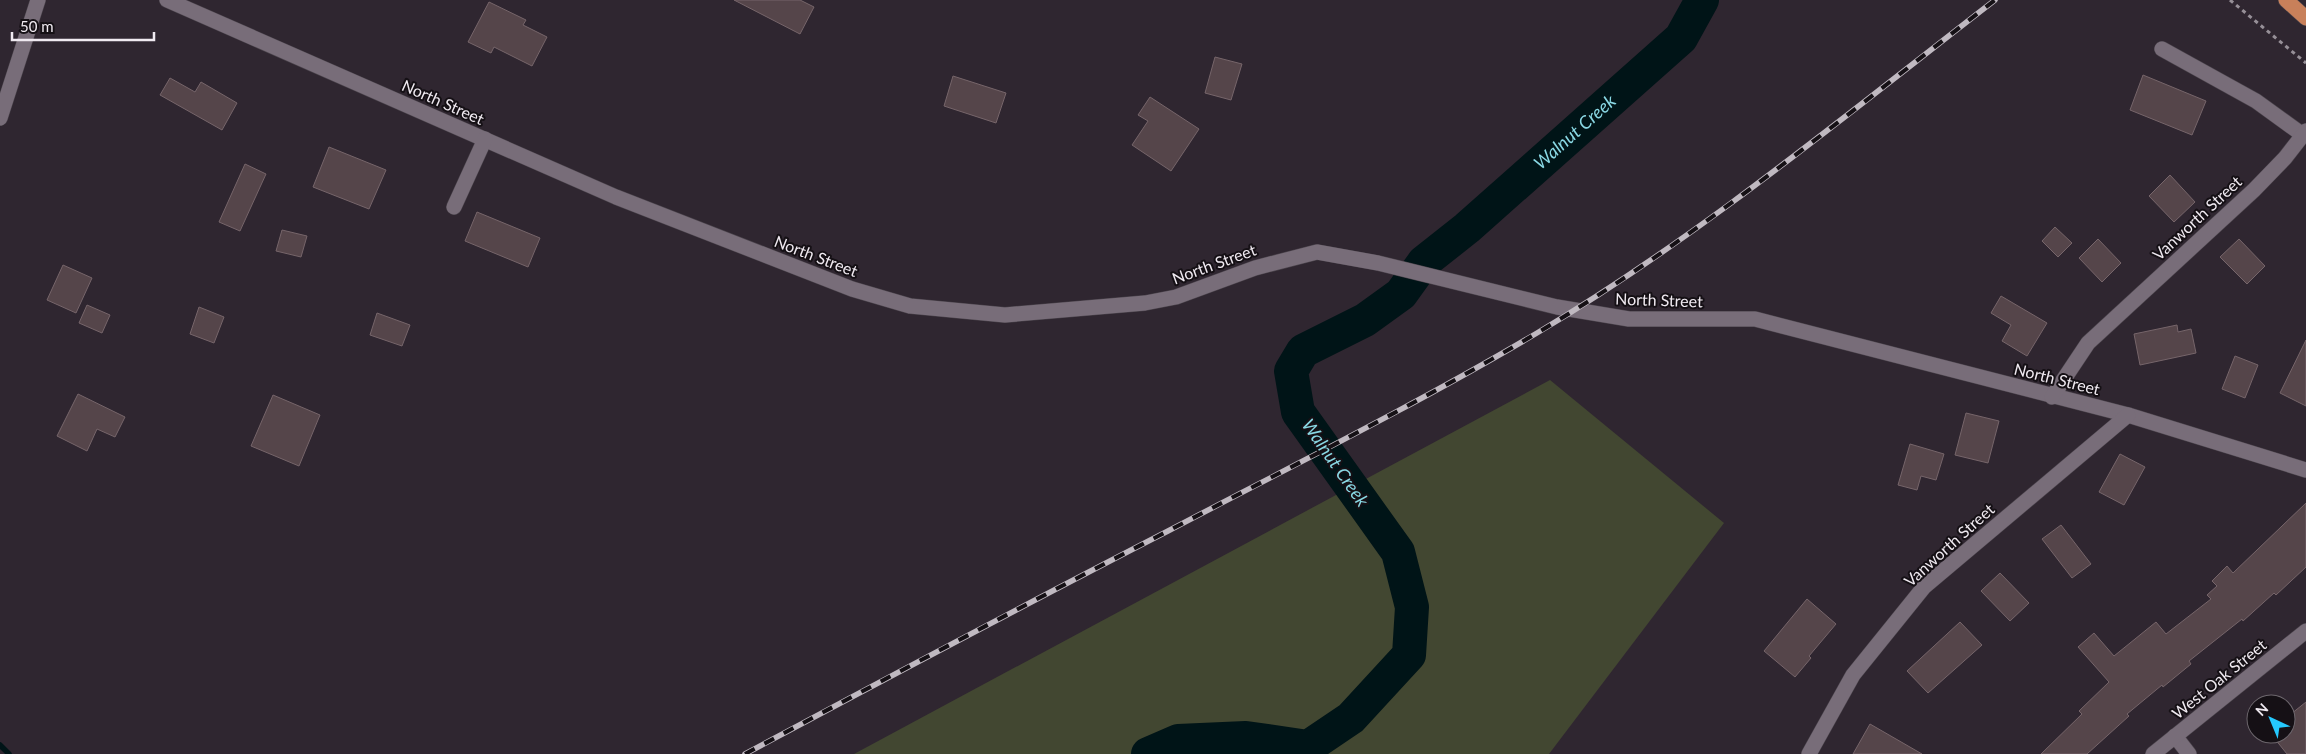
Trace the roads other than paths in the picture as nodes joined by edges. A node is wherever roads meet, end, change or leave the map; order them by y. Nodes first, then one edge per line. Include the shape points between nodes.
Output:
1 (38, 0) edge
2 (167, 0) edge
3 (2286, 0) edge
4 (2306, 18) edge
5 (2162, 49) dead end
6 (0, 118) edge
7 (2304, 133) edge
8 (484, 139) junction
9 (454, 207) dead end
10 (2052, 397) junction
11 (2128, 415) junction
12 (2306, 470) edge
13 (2306, 631) edge
14 (2175, 736) junction
15 (1809, 754) edge
16 (2153, 754) edge
17 (2189, 754) edge

1 - 6 street
2 - 8 street, North Street
3 - 4 main road
5 - 7 street via 2256,101
7 - 10 street, Vanworth Street via 2286,158 2254,190 2088,344
8 - 9 street
8 - 10 street, North Street via 625,201 852,289 910,306 1005,315 1145,303 1176,297 1255,268 1317,252 1378,263 1557,307 1629,319 1755,319
10 - 11 street, North Street
11 - 12 street, North Street
11 - 15 street, Vanworth Street via 1924,587 1853,675
13 - 14 street, West Oak Street
14 - 16 street, West Oak Street
14 - 17 street

